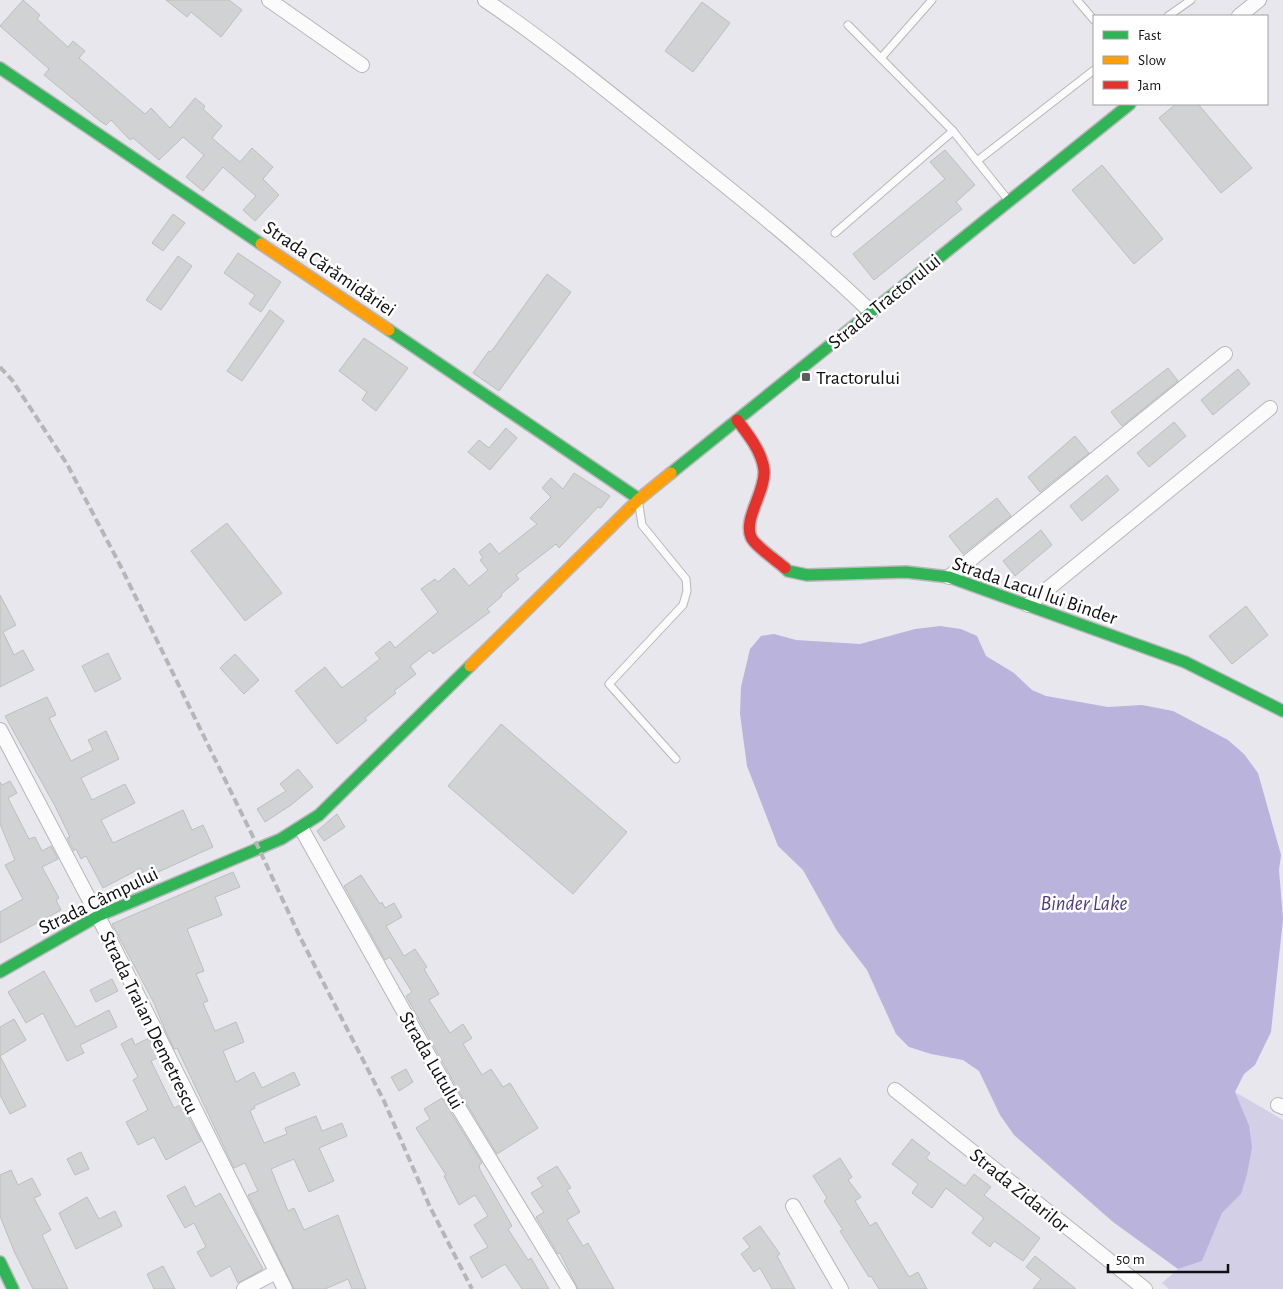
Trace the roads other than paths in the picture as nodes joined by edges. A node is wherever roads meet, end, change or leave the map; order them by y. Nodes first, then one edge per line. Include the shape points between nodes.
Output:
1 (269, 0) edge
2 (485, 0) edge
3 (932, 0) edge
4 (1077, 0) edge
5 (1191, 0) edge
6 (1260, 0) edge
7 (1169, 15) edge
8 (1240, 15) edge
9 (1093, 19) edge
10 (848, 25) dead end
11 (881, 58) junction
12 (362, 65) dead end
13 (0, 68) edge
14 (1093, 71) edge
15 (1129, 105) edge
16 (953, 131) junction
17 (977, 161) junction
18 (1009, 201) junction
19 (835, 233) dead end
20 (871, 312) junction
21 (1225, 354) dead end
22 (1270, 408) dead end
23 (737, 420) junction
24 (639, 499) junction
25 (949, 577) junction
26 (1028, 605) junction
27 (1283, 711) edge
28 (0, 730) edge
29 (676, 759) dead end
30 (301, 828) junction
31 (98, 916) junction
32 (0, 972) edge
33 (895, 1090) dead end
34 (793, 1206) dead end
35 (0, 1262) edge
36 (276, 1272) junction
37 (14, 1289) edge
38 (244, 1289) edge
39 (285, 1289) edge
40 (569, 1289) edge
41 (841, 1289) edge
42 (1144, 1289) edge

1 - 12 street
2 - 20 street via 570,61 692,159 809,254
3 - 11 lane
4 - 9 lane
5 - 7 lane
6 - 8 street
10 - 11 lane
11 - 16 lane
13 - 24 street, Strada Cărămidăriei
14 - 17 lane
15 - 18 street, Strada Tractorului
16 - 17 lane
16 - 19 lane
17 - 18 lane
18 - 20 street, Strada Tractorului
20 - 23 street, Strada Tractorului
21 - 25 street
22 - 26 street
23 - 24 street, Strada Tractorului
23 - 25 street, Strada Lacul lui Binder via 754,443 764,470 749,525 751,538 788,571 807,575 906,572
24 - 29 lane via 642,525 686,579 687,591 683,605 609,684
24 - 30 street, Strada Tractorului via 336,801
25 - 26 street, Strada Lacul lui Binder
26 - 27 street, Strada Lacul lui Binder via 1185,662
28 - 31 street, Strada Traian Demetrescu
30 - 31 street, Strada Câmpului via 259,849
30 - 40 street, Strada Lutului via 449,1092
31 - 32 street, Strada Câmpului
31 - 36 street, Strada Traian Demetrescu
33 - 42 street, Strada Zidarilor
34 - 41 street
35 - 37 street
36 - 38 street
36 - 39 street, Strada Traian Demetrescu

